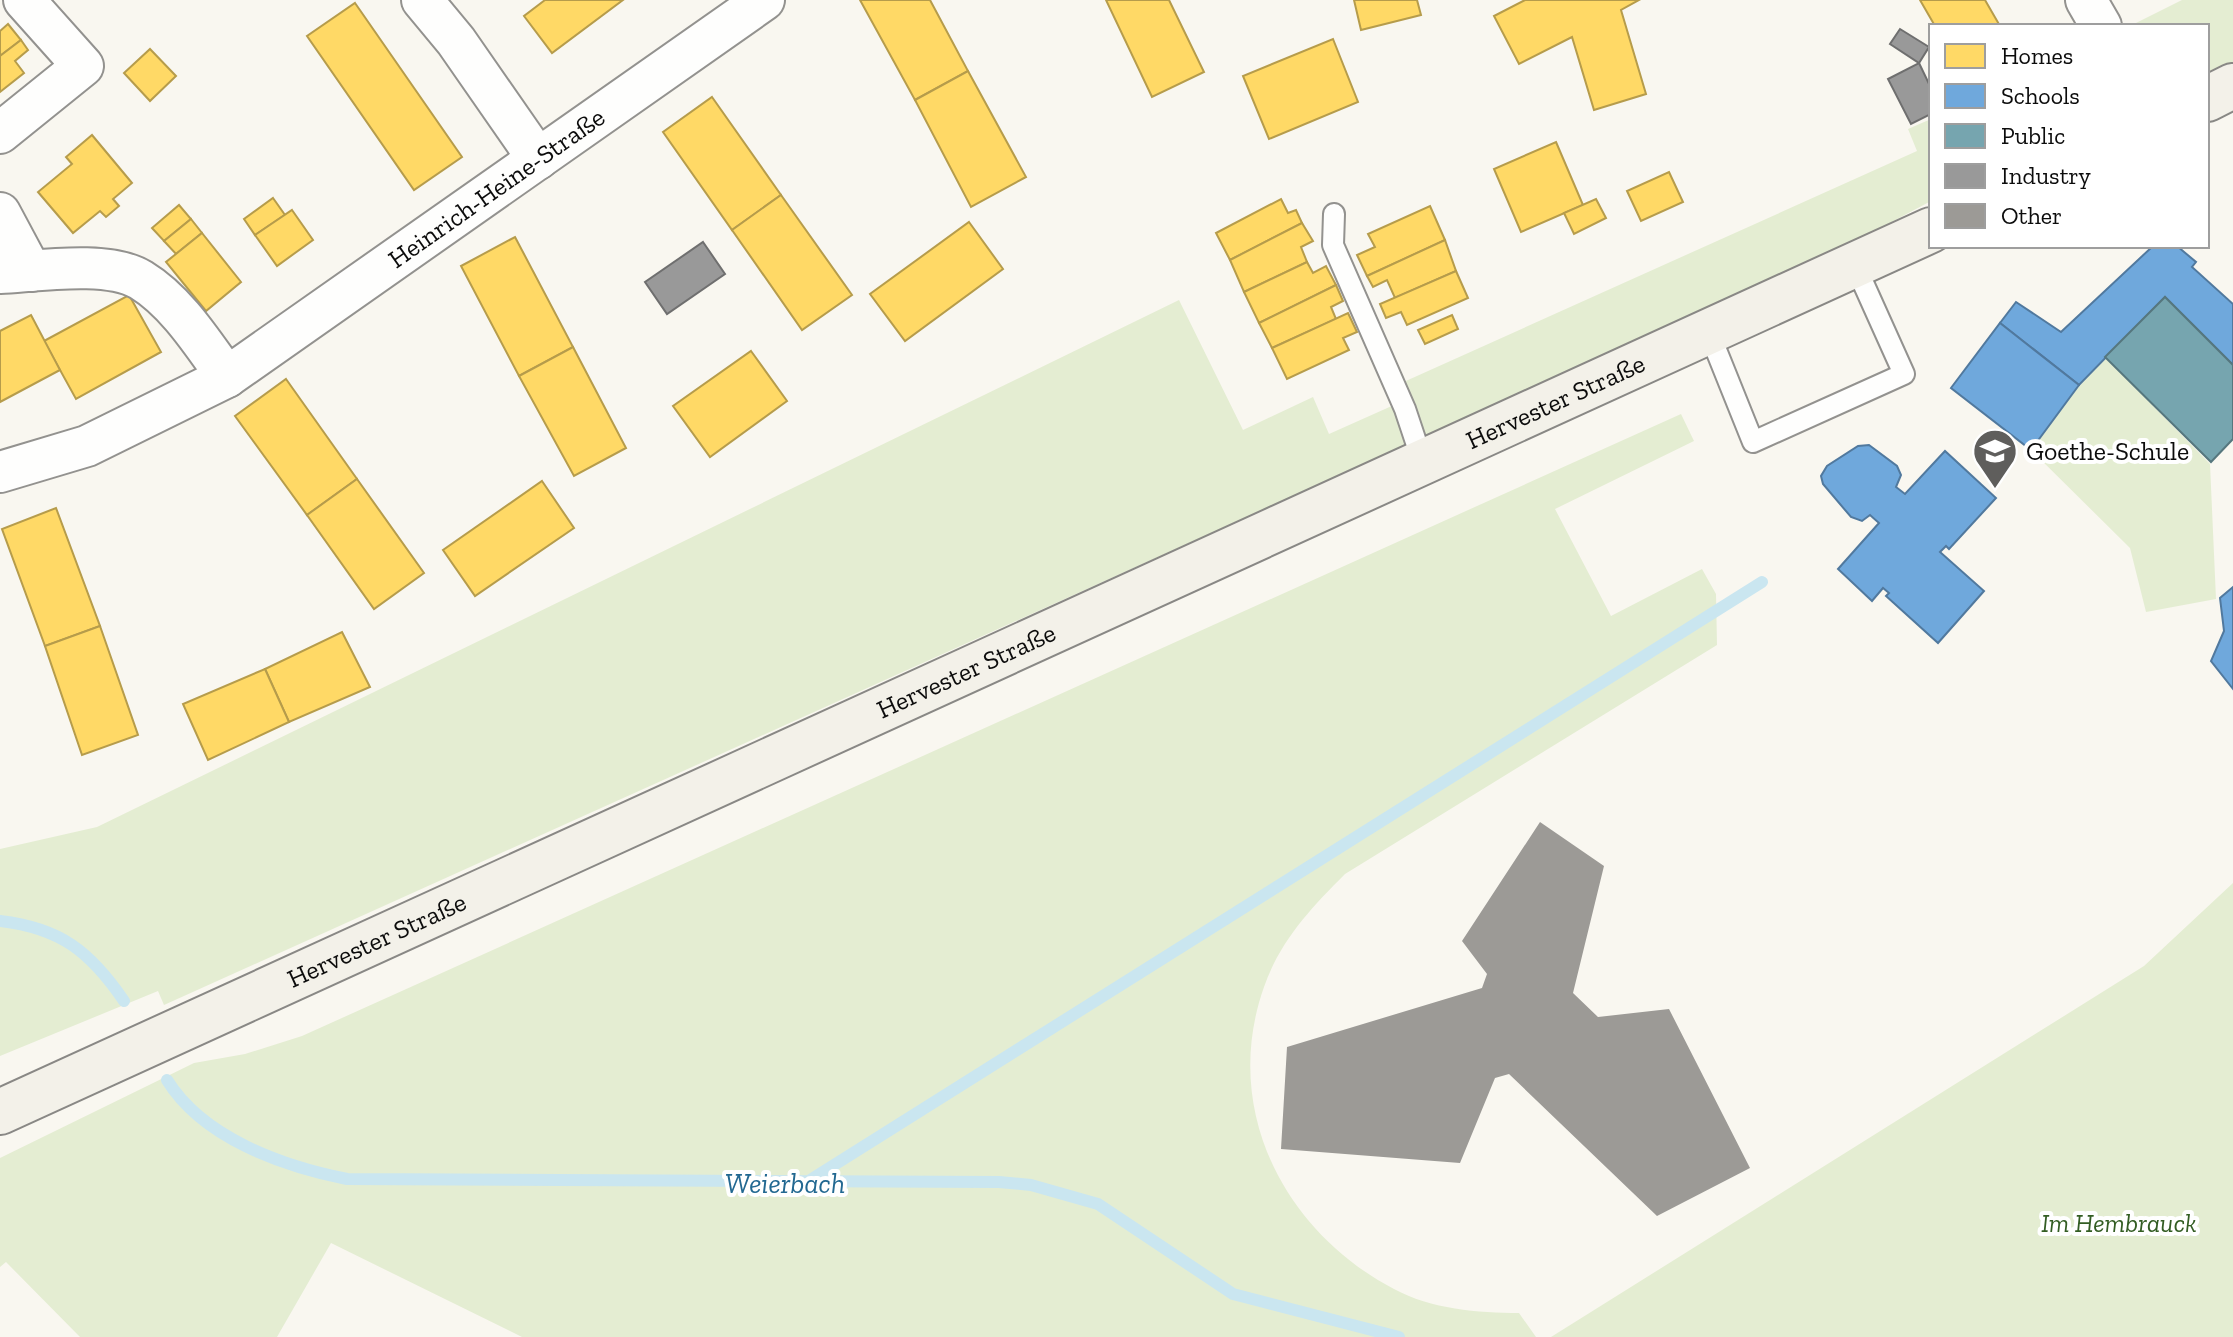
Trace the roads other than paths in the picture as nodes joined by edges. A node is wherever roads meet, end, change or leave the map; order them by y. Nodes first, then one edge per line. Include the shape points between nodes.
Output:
1 (24, 0) edge
2 (422, 0) edge
3 (764, 0) edge
4 (2086, 0) edge
5 (2100, 24) edge
6 (2233, 86) edge
7 (2209, 98) edge
8 (0, 133) edge
9 (538, 159) junction
10 (0, 213) edge
11 (1334, 214) dead end
12 (1929, 231) edge
13 (1855, 265) junction
14 (15, 272) edge
15 (1708, 330) junction
16 (227, 377) junction
17 (1422, 460) junction
18 (0, 472) edge
19 (0, 1112) edge

1 - 8 street via 83,66
2 - 9 street
3 - 9 street, Heinrich-Heine-Straße
4 - 5 street
6 - 7 main road
9 - 16 street, Heinrich-Heine-Straße
10 - 14 street
11 - 17 lane via 1333,245
12 - 13 main road, Hervester Straße
13 - 15 main road, Hervester Straße
13 - 15 lane via 1904,374 1753,442
14 - 16 street via 87,267 140,279 186,322
15 - 17 main road, Hervester Straße
16 - 18 street, Heinrich-Heine-Straße via 87,446
17 - 19 main road, Hervester Straße

